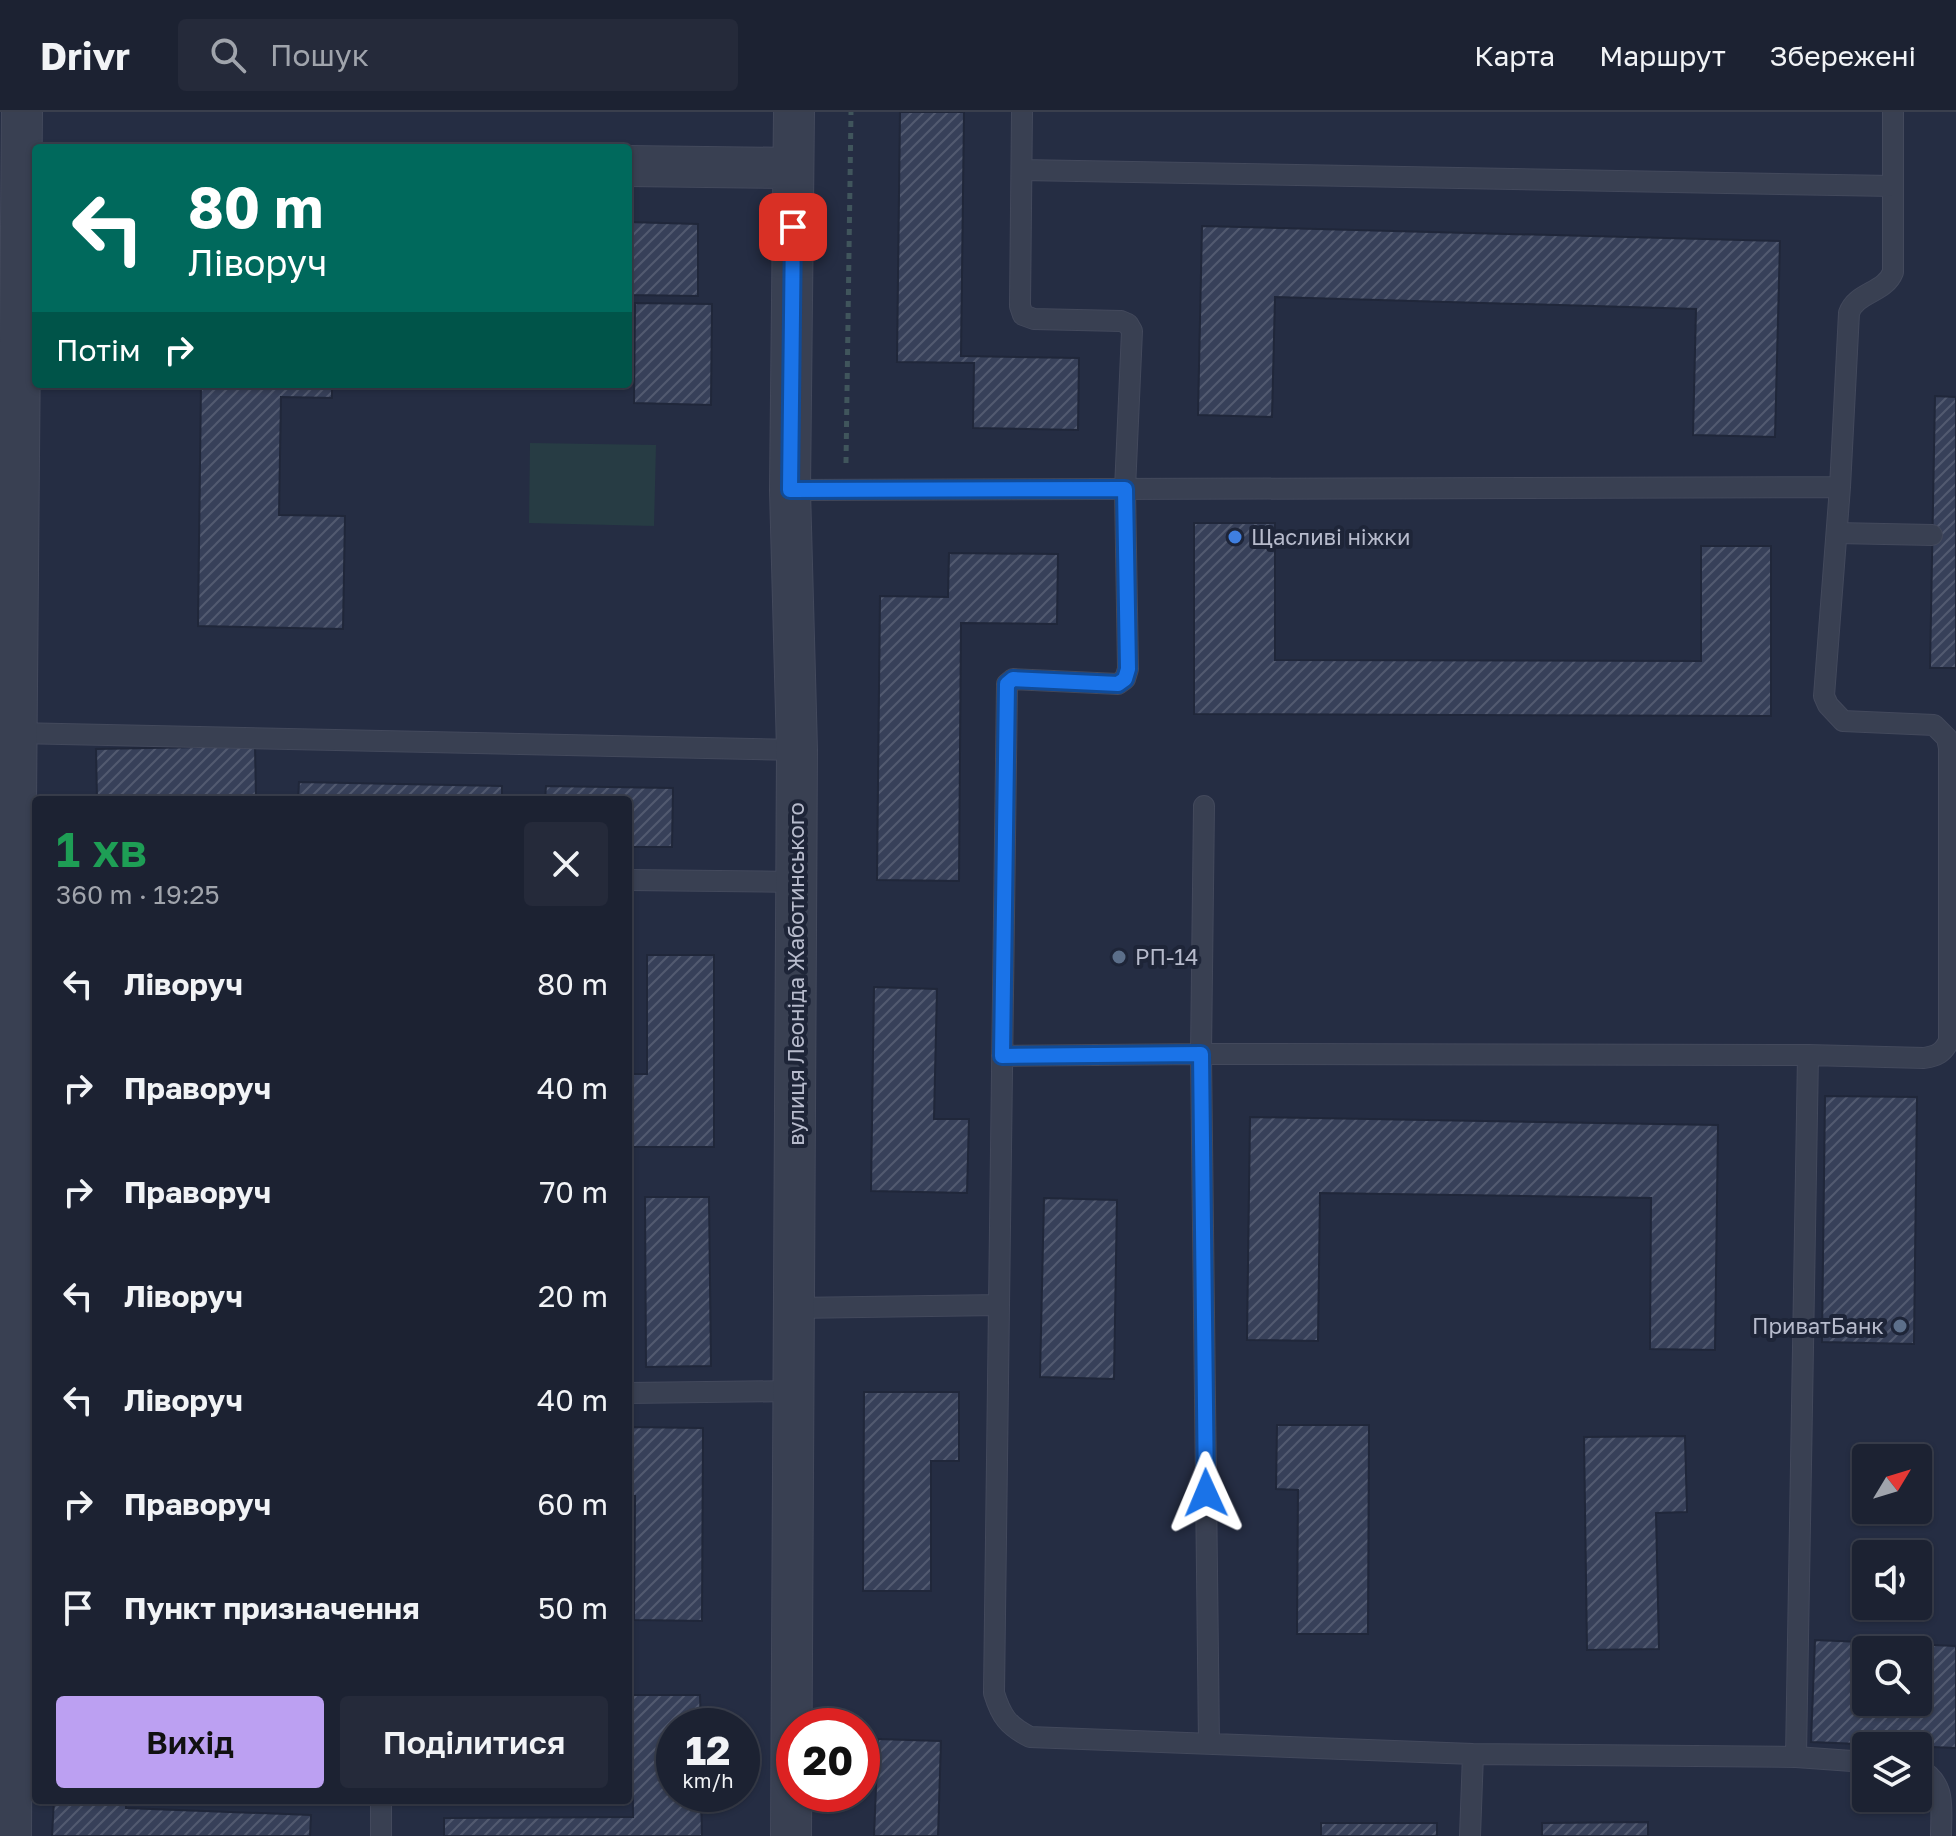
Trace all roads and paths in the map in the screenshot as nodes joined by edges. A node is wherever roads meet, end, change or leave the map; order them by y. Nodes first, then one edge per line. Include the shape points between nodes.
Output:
1 (22, 112) edge
2 (794, 112) edge
3 (851, 112) edge
4 (1022, 112) edge
5 (1893, 112) edge
6 (29, 156) edge
7 (632, 166) edge
8 (793, 168) junction
9 (1022, 170) junction
10 (1892, 186) junction
11 (10, 482) edge
12 (1840, 487) junction
13 (1125, 489) junction
14 (790, 490) junction
15 (846, 490) junction
16 (1837, 533) junction
17 (1932, 535) dead end
18 (16, 733) junction
19 (797, 750) junction
20 (1204, 806) dead end
21 (632, 880) edge
22 (796, 882) junction
23 (7, 918) edge
24 (1201, 1054) junction
25 (1808, 1055) junction
26 (1002, 1056) junction
27 (999, 1305) junction
28 (794, 1308) junction
29 (793, 1391) junction
30 (632, 1393) edge
31 (16, 1643) edge
32 (1209, 1744) junction
33 (1473, 1754) junction
34 (1796, 1757) junction
35 (1852, 1761) edge
36 (1932, 1778) edge
37 (381, 1804) edge
38 (11, 1836) edge
39 (381, 1836) edge
40 (791, 1836) edge
41 (1470, 1836) edge
42 (1941, 1836) edge

1 - 6 street
2 - 8 street, вулиця Леоніда Жаботинського
3 - 15 path
4 - 9 lane
5 - 10 lane
6 - 11 street
7 - 8 street
8 - 14 street, вулиця Леоніда Жаботинського
9 - 10 lane
9 - 13 lane via 1023,315 1121,321 1132,331
10 - 12 lane via 1893,272 1884,286 1850,309
11 - 18 street
12 - 13 lane
12 - 16 lane
13 - 15 lane
13 - 26 lane via 1125,679 1118,684 1013,679 1007,684
14 - 15 lane
14 - 19 street, вулиця Леоніда Жаботинського
16 - 17 lane
16 - 25 lane via 1824,696 1828,705 1843,721 1934,725 1947,738 1949,1041 1937,1056 1924,1058
18 - 19 lane
18 - 23 street
19 - 22 street, вулиця Леоніда Жаботинського
20 - 24 lane
21 - 22 lane
22 - 28 street, вулиця Леоніда Жаботинського
23 - 31 street
24 - 25 lane
24 - 26 lane
24 - 32 lane
25 - 34 lane
26 - 27 lane
27 - 28 lane
27 - 32 lane via 994,1693 998,1706 1013,1729 1030,1737
28 - 29 street, вулиця Леоніда Жаботинського
29 - 30 lane
29 - 40 street, вулиця Леоніда Жаботинського
31 - 38 street
32 - 33 lane
33 - 34 lane
33 - 41 lane
34 - 35 lane
36 - 42 lane via 1939,1787
37 - 39 lane

